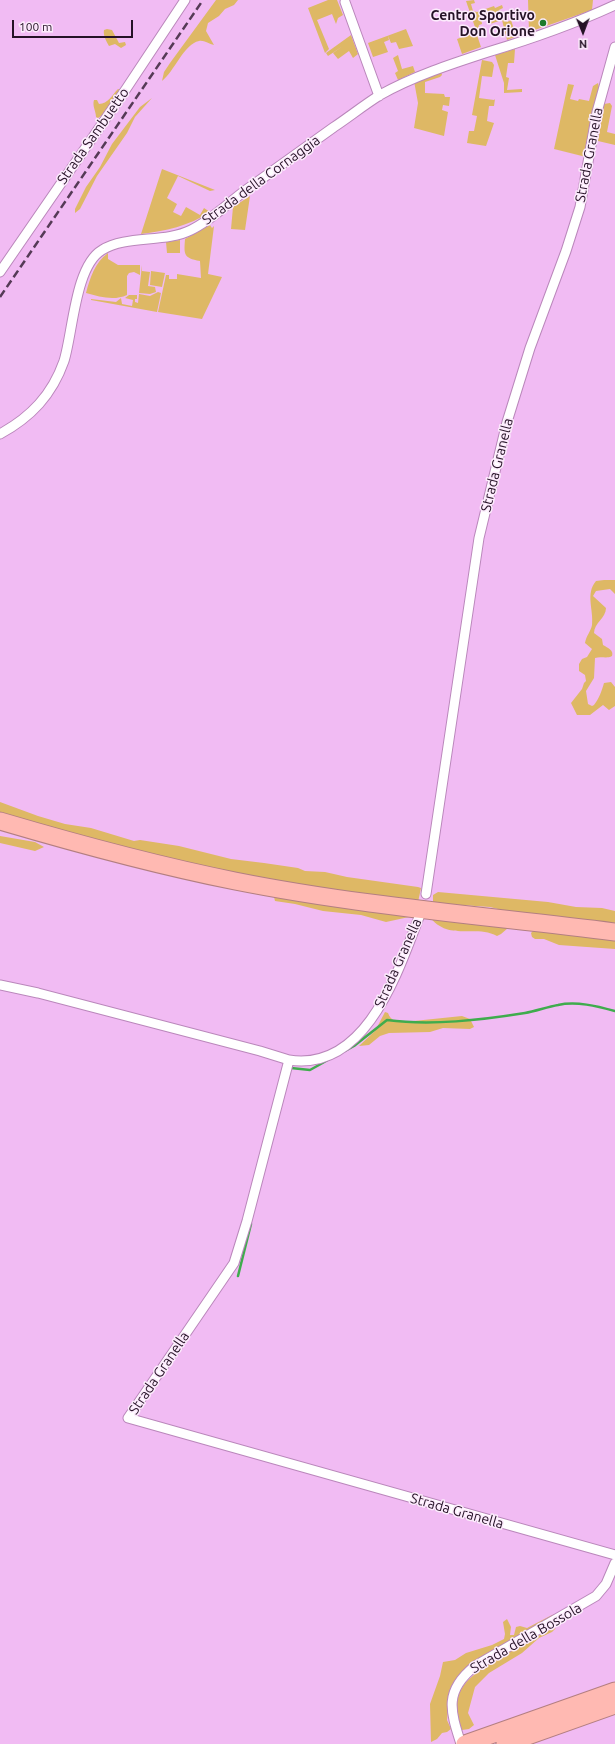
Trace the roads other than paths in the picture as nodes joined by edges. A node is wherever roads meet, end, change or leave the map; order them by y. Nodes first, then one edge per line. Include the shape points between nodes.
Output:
1 (185, 0) edge
2 (345, 2) dead end
3 (615, 5) edge
4 (615, 47) edge
5 (379, 96) junction
6 (0, 272) edge
7 (0, 434) edge
8 (0, 821) edge
9 (426, 894) dead end
10 (421, 912) dead end
11 (615, 932) edge
12 (0, 985) edge
13 (289, 1060) junction
14 (615, 1555) edge
15 (615, 1563) edge
16 (615, 1692) edge
17 (615, 1705) edge
18 (461, 1744) edge
19 (465, 1744) edge
20 (505, 1744) edge

1 - 6 street, Strada Sambuetto
2 - 5 street
3 - 5 street, Strada della Cornaggia via 576,22 425,73
4 - 9 street, Strada Granella via 597,112 580,207 530,348 507,422 479,538
5 - 7 street, Strada della Cornaggia via 196,227 178,235 120,244 103,249 97,254 89,263 83,278 64,361 51,389 36,409
8 - 11 highway via 103,850 235,881 423,910
10 - 13 street, Strada Granella via 393,982 370,1023 330,1055 314,1061
12 - 13 street
13 - 14 street, Strada Granella via 234,1263 128,1418
15 - 18 street, Strada della Bossola via 606,1584 596,1596 475,1666 459,1680 452,1698 452,1710
16 - 19 highway
17 - 20 highway

